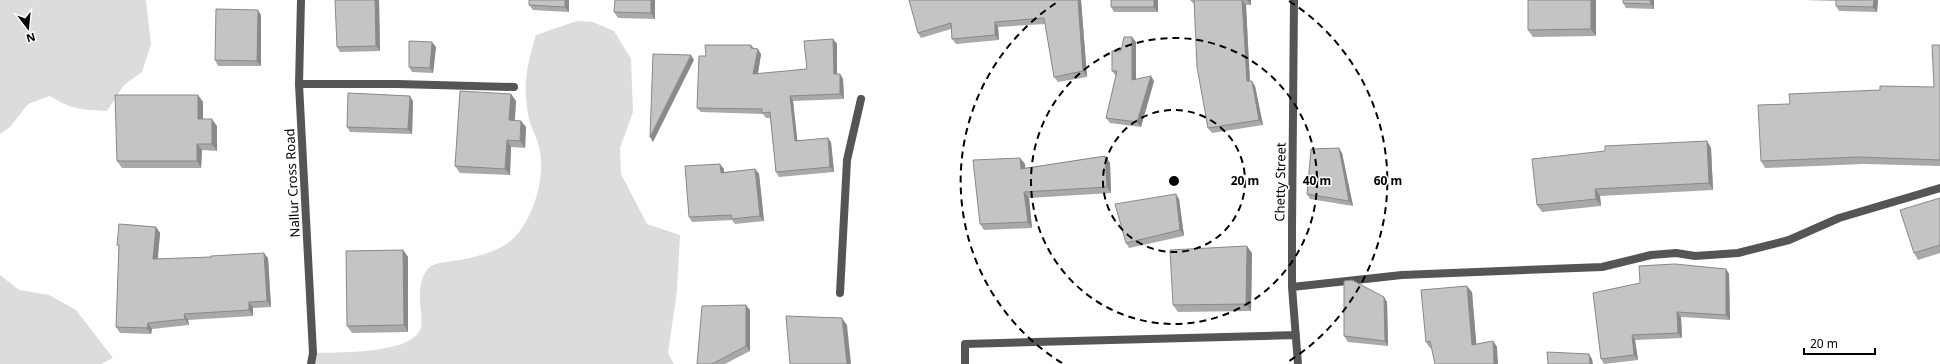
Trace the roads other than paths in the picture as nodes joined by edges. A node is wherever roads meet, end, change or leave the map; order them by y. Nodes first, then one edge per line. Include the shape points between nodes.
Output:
1 (301, 0) edge
2 (1294, 0) edge
3 (299, 84) junction
4 (514, 87) dead end
5 (861, 99) dead end
6 (1940, 188) edge
7 (1292, 287) junction
8 (840, 293) dead end
9 (1296, 335) junction
10 (310, 364) edge
11 (965, 364) edge
12 (1298, 364) edge

1 - 3 street, Nallur Cross Road
2 - 7 street, Chetty Street
3 - 4 street
3 - 10 street, Nallur Cross Road via 313,353
5 - 8 street via 847,160
6 - 7 street via 1839,218 1789,240 1738,253 1695,256 1676,253 1651,255 1602,267 1402,275
7 - 9 street, Chetty Street
9 - 11 street via 965,344
9 - 12 street, Chetty Street

